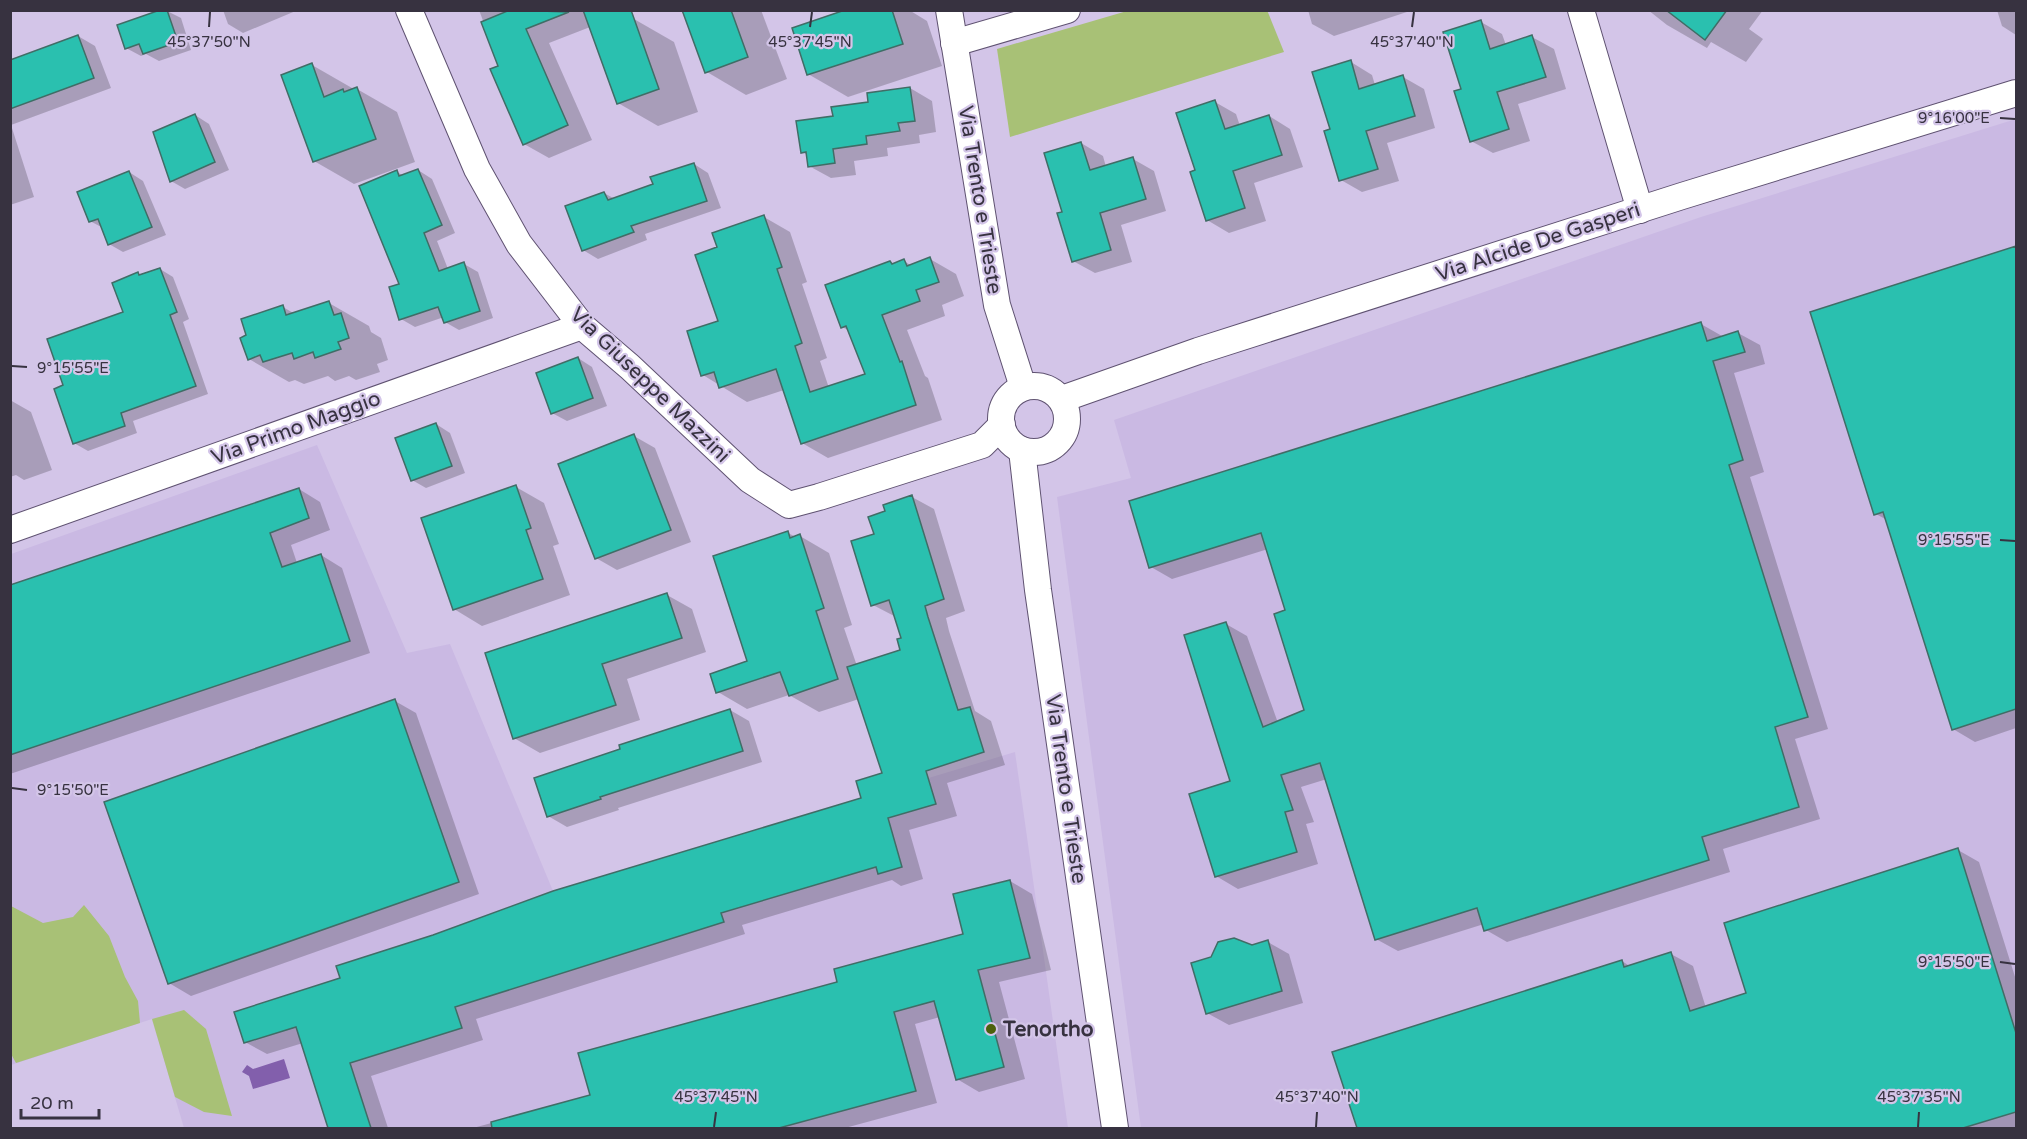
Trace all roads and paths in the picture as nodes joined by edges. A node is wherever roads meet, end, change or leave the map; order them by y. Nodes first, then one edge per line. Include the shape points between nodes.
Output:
1 (409, 10) edge
2 (949, 10) edge
3 (1067, 10) edge
4 (1581, 10) edge
5 (954, 43) junction
6 (2016, 93) edge
7 (1640, 210) junction
8 (582, 326) junction
9 (1023, 387) junction
10 (1062, 399) junction
11 (1002, 425) junction
12 (1022, 450) junction
13 (10, 530) edge
14 (1114, 1128) edge

1 - 8 street, Via Giuseppe Mazzini via 494,202 519,244
2 - 5 street, Via Trento e Trieste
3 - 5 street
4 - 7 street
5 - 9 street, Via Trento e Trieste via 997,305
6 - 7 street, Via Alcide De Gasperi
7 - 10 street, Via Alcide De Gasperi via 1198,351
8 - 11 street, Via Giuseppe Mazzini via 750,480 789,505 982,445
8 - 13 street, Via Primo Maggio
9 - 10 street via 1044,387
9 - 11 street via 1003,406
10 - 12 street via 1068,419 1061,439 1044,451
11 - 12 street via 1012,444
12 - 14 street, Via Trento e Trieste

